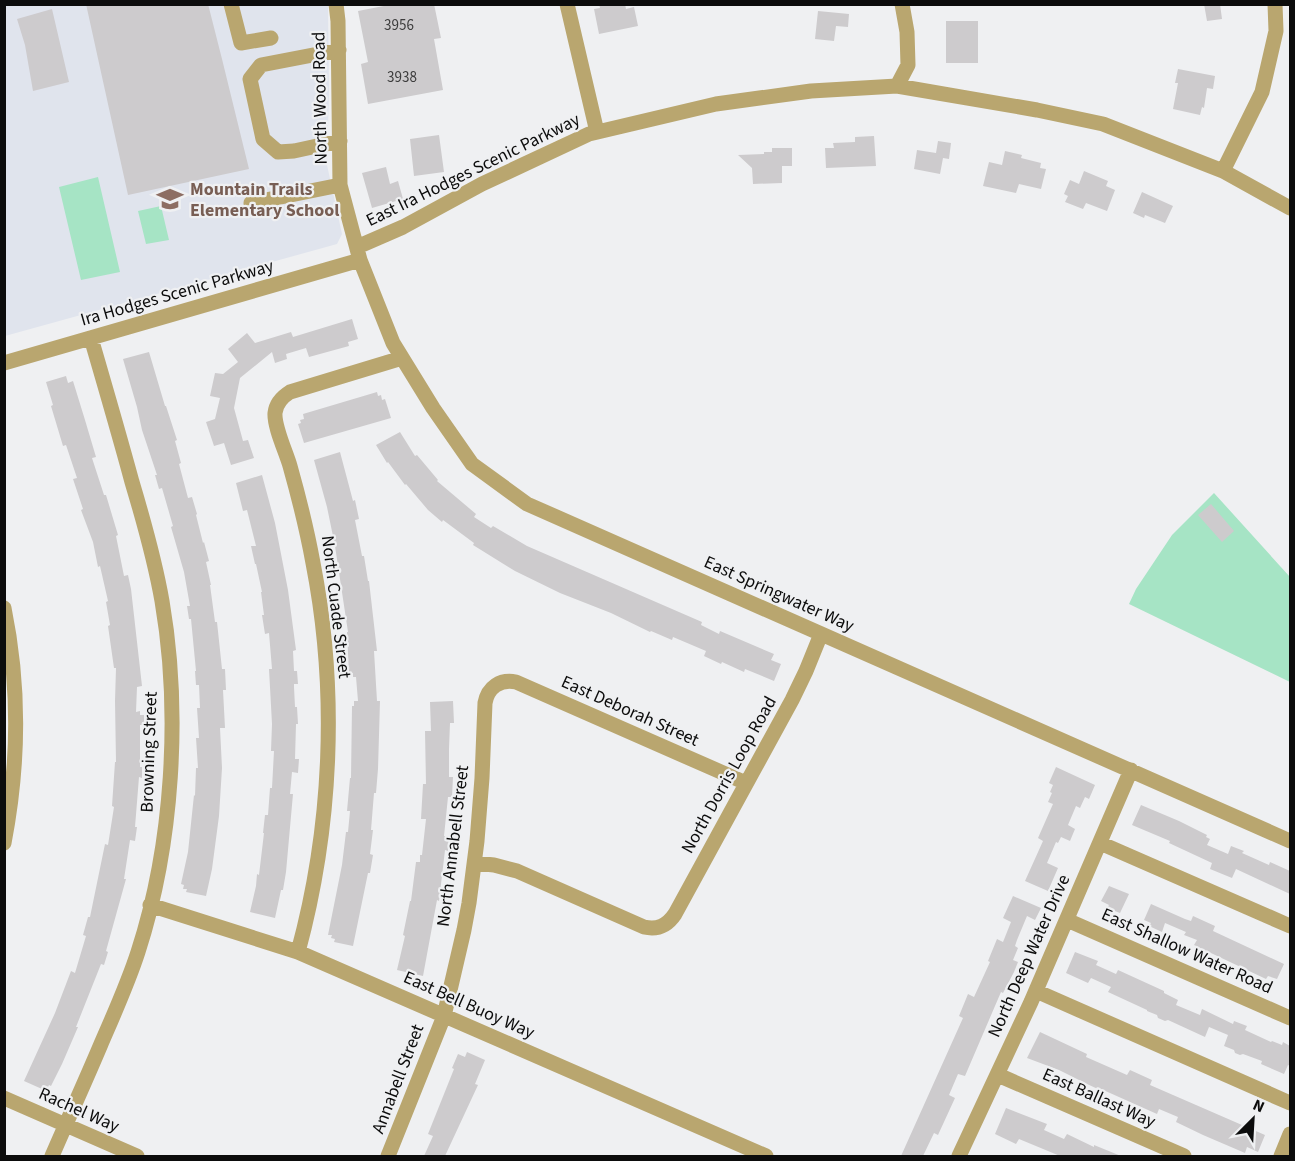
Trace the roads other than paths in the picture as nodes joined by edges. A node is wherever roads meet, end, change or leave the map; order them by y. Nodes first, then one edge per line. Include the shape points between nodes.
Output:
1 (231, 4) edge
2 (336, 4) edge
3 (567, 4) edge
4 (902, 4) edge
5 (1275, 4) edge
6 (271, 38) dead end
7 (339, 50) junction
8 (897, 86) junction
9 (597, 132) junction
10 (340, 141) junction
11 (1223, 171) junction
12 (340, 185) junction
13 (251, 203) dead end
14 (1290, 208) edge
15 (359, 254) junction
16 (91, 338) junction
17 (402, 358) junction
18 (4, 363) edge
19 (4, 608) edge
20 (820, 634) junction
21 (497, 684) joint
22 (1131, 770) junction
23 (746, 783) junction
24 (1290, 841) edge
25 (4, 843) edge
26 (1100, 843) junction
27 (475, 863) junction
28 (150, 905) junction
29 (1067, 920) junction
30 (1290, 926) edge
31 (298, 952) junction
32 (1036, 991) junction
33 (444, 1016) junction
34 (1290, 1018) edge
35 (998, 1075) junction
36 (4, 1098) edge
37 (1290, 1103) edge
38 (66, 1125) junction
39 (1290, 1134) edge
40 (52, 1156) edge
41 (137, 1156) edge
42 (388, 1156) edge
43 (766, 1156) edge
44 (960, 1156) edge
45 (1184, 1156) edge
46 (1281, 1156) edge

1 - 6 street via 241,43
2 - 7 street, North Wood Road
3 - 9 street
4 - 8 street via 908,65
5 - 11 street via 1276,31 1262,92
7 - 10 street, North Wood Road
7 - 10 street via 261,65 250,80 263,139 278,152
8 - 9 street, East Ira Hodges Scenic Parkway via 811,91 716,104
8 - 11 street, East Ira Hodges Scenic Parkway via 1103,124
9 - 15 street, East Ira Hodges Scenic Parkway via 482,184
10 - 12 street, North Wood Road
11 - 14 street, East Ira Hodges Scenic Parkway
12 - 13 street
12 - 15 street, North Wood Road
15 - 16 street, Ira Hodges Scenic Parkway
15 - 17 street, East Springwater Way
16 - 18 street, Ira Hodges Scenic Parkway
16 - 28 street, Browning Street via 152,551 169,654 169,778 162,846
17 - 20 street, East Springwater Way via 472,464 527,504
17 - 31 street, North Cuade Street via 290,392 276,410 276,423 300,502 314,570 327,679 321,841
19 - 25 street via 14,674 16,724 14,783
20 - 22 street, East Springwater Way
20 - 23 street, North Dorris Loop Road via 792,700
21 - 23 street, East Deborah Street via 516,682
21 - 27 street, North Annabell Street via 488,692 485,703
22 - 24 street, East Springwater Way
22 - 26 street, North Deep Water Drive
23 - 27 street, North Dorris Loop Road via 675,914 659,927 644,927 517,871
26 - 29 street, North Deep Water Drive
26 - 30 street
27 - 33 street, North Annabell Street
28 - 31 street, East Bell Buoy Way
28 - 38 street, Browning Street via 129,980
29 - 32 street, North Deep Water Drive
29 - 34 street, East Shallow Water Road
31 - 33 street, East Bell Buoy Way
32 - 35 street, North Deep Water Drive
32 - 37 street
33 - 42 street, Annabell Street
33 - 43 street, East Bell Buoy Way
35 - 44 street, North Deep Water Drive
35 - 45 street, East Ballast Way
36 - 38 street, Rachel Way
38 - 40 street, Browning Street
38 - 41 street, Rachel Way
39 - 46 street

